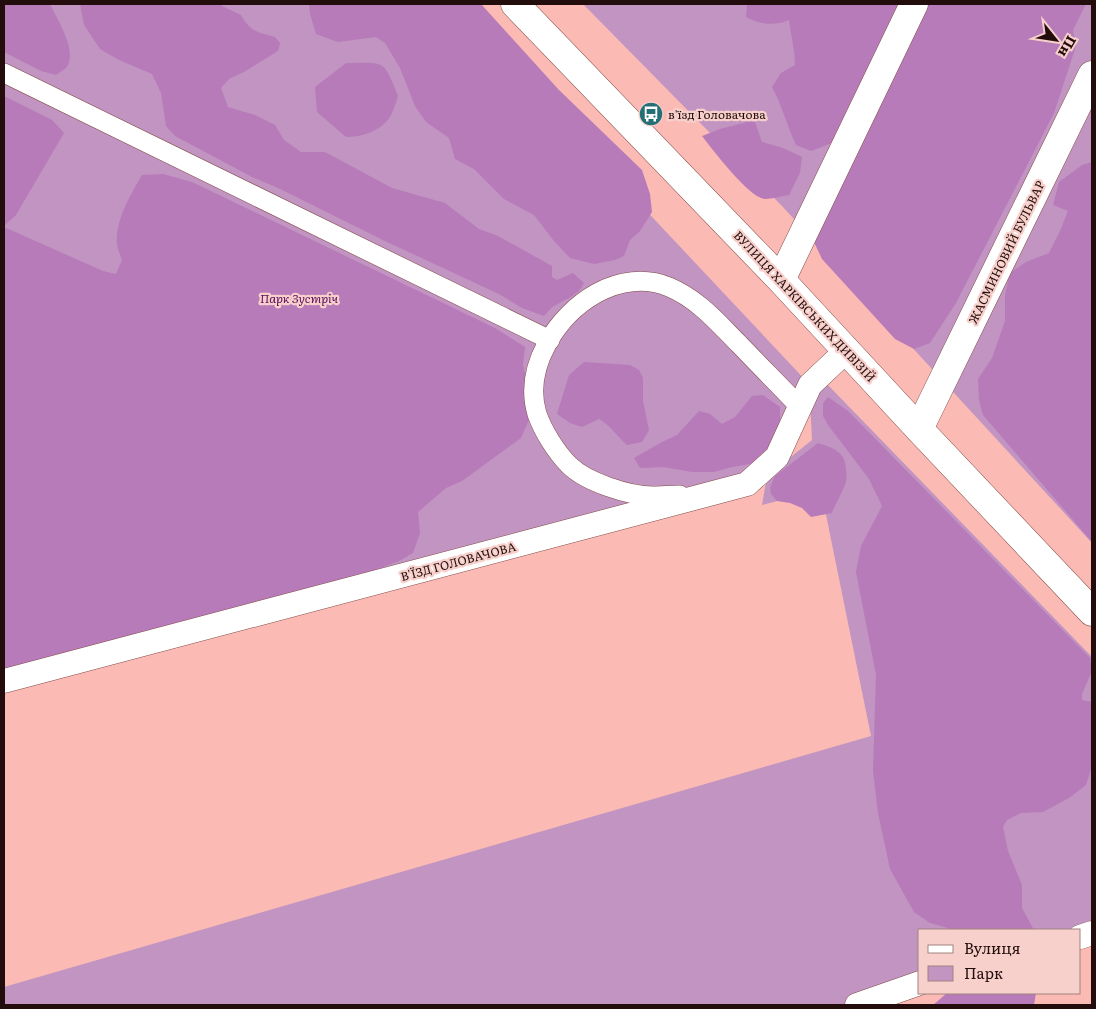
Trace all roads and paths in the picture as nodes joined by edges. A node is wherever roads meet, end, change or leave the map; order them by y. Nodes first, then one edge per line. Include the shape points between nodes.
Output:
1 (515, 4) edge
2 (914, 4) edge
3 (4, 73) edge
4 (1092, 75) edge
5 (781, 280) junction
6 (550, 340) junction
7 (847, 350) junction
8 (800, 407) junction
9 (919, 429) junction
10 (711, 493) junction
11 (1092, 612) edge
12 (4, 682) edge
13 (909, 992) edge
14 (857, 1005) edge

1 - 5 street, ВУЛИЦЯ ХАРКІВСЬКИХ ДИВІЗІЙ
2 - 5 street
3 - 6 street
4 - 9 street, ЖАСМИНОВИЙ БУЛЬВАР
5 - 7 street, ВУЛИЦЯ ХАРКІВСЬКИХ ДИВІЗІЙ
6 - 8 street via 562,320 595,294 627,282 653,282 669,287 698,304
6 - 10 street via 541,355 536,375 537,414 570,466 612,488 651,496
7 - 8 street, В'ЇЗД ГОЛОВАЧОВА via 810,384
7 - 9 street, ВУЛИЦЯ ХАРКІВСЬКИХ ДИВІЗІЙ
8 - 10 street, В'ЇЗД ГОЛОВАЧОВА via 777,457 747,484
9 - 11 street, ВУЛИЦЯ ХАРКІВСЬКИХ ДИВІЗІЙ
10 - 12 street, В'ЇЗД ГОЛОВАЧОВА
13 - 14 street

